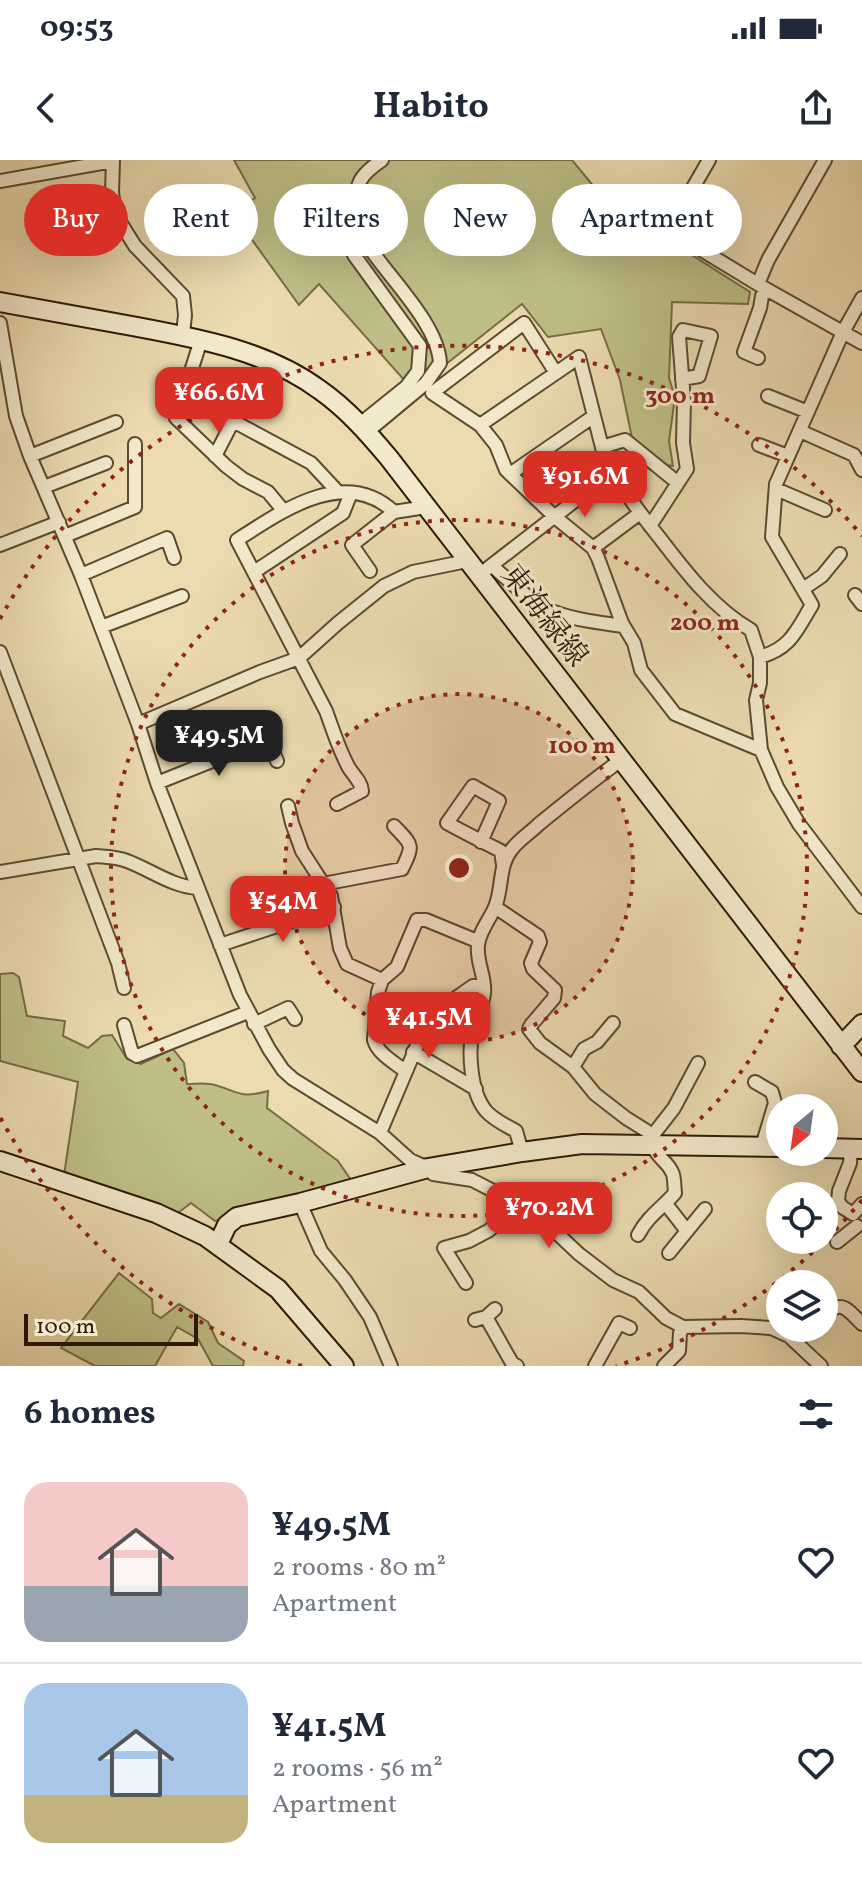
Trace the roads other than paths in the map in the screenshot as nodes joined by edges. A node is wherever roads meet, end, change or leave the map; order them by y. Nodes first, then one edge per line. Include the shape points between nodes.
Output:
1 (382, 160) edge
2 (709, 160) edge
3 (825, 160) edge
4 (113, 161) edge
5 (0, 181) edge
6 (355, 256) edge
7 (762, 286) junction
8 (0, 302) edge
9 (860, 306) edge
10 (0, 323) edge
11 (843, 332) junction
12 (192, 337) junction
13 (862, 343) edge
14 (758, 358) dead end
15 (556, 373) junction
16 (682, 379) dead end
17 (768, 396) dead end
18 (808, 412) junction
19 (594, 416) junction
20 (116, 422) dead end
21 (480, 425) junction
22 (363, 428) junction
23 (800, 431) junction
24 (135, 444) dead end
25 (759, 445) dead end
26 (602, 447) junction
27 (30, 456) junction
28 (215, 456) junction
29 (788, 456) junction
30 (106, 463) dead end
31 (862, 470) edge
32 (612, 472) junction
33 (510, 474) junction
34 (678, 483) junction
35 (44, 487) junction
36 (776, 489) junction
37 (344, 492) junction
38 (426, 507) junction
39 (283, 510) junction
40 (825, 510) dead end
41 (394, 512) junction
42 (640, 513) junction
43 (555, 517) junction
44 (59, 522) junction
45 (650, 526) junction
46 (65, 536) junction
47 (0, 545) edge
48 (593, 548) junction
49 (840, 554) dead end
50 (174, 558) dead end
51 (479, 567) junction
52 (370, 571) dead end
53 (254, 572) junction
54 (81, 575) junction
55 (803, 589) junction
56 (182, 596) dead end
57 (623, 626) junction
58 (101, 627) junction
59 (0, 652) edge
60 (760, 657) junction
61 (299, 658) junction
62 (138, 724) junction
63 (261, 725) dead end
64 (267, 739) junction
65 (761, 750) junction
66 (621, 760) junction
67 (277, 761) dead end
68 (157, 783) junction
69 (337, 804) dead end
70 (288, 806) dead end
71 (394, 826) dead end
72 (481, 842) junction
73 (78, 860) junction
74 (503, 865) junction
75 (0, 872) edge
76 (323, 884) junction
77 (198, 888) junction
78 (334, 907) junction
79 (495, 907) junction
80 (862, 907) edge
81 (477, 941) junction
82 (220, 945) junction
83 (382, 980) junction
84 (484, 985) junction
85 (124, 988) dead end
86 (251, 1018) junction
87 (295, 1019) dead end
88 (613, 1023) dead end
89 (862, 1024) edge
90 (124, 1025) dead end
91 (841, 1046) junction
92 (413, 1052) junction
93 (698, 1063) dead end
94 (573, 1067) junction
95 (405, 1071) junction
96 (862, 1072) edge
97 (755, 1082) dead end
98 (476, 1089) junction
99 (773, 1094) edge
100 (380, 1133) junction
101 (653, 1140) junction
102 (766, 1147) edge
103 (857, 1148) edge
104 (522, 1152) junction
105 (0, 1161) edge
106 (428, 1168) junction
107 (300, 1203) junction
108 (666, 1204) junction
109 (519, 1207) junction
110 (705, 1209) dead end
111 (858, 1219) edge
112 (687, 1231) junction
113 (638, 1235) dead end
114 (838, 1241) edge
115 (218, 1244) junction
116 (444, 1248) junction
117 (429, 1253) dead end
118 (669, 1253) dead end
119 (466, 1283) dead end
120 (838, 1306) edge
121 (485, 1315) dead end
122 (862, 1324) edge
123 (683, 1327) junction
124 (630, 1328) dead end
125 (766, 1328) edge
126 (795, 1342) edge
127 (344, 1366) edge
128 (391, 1366) edge
129 (517, 1366) edge
130 (595, 1366) edge
131 (664, 1366) edge
132 (821, 1366) edge

1 - 22 street via 367,171 356,190 357,227 434,337 440,363 426,383
2 - 7 street via 672,232
3 - 7 street via 768,260
4 - 5 street
4 - 12 street via 115,214 135,246 183,296
6 - 22 street via 420,346 418,371
7 - 11 street
7 - 14 street via 744,352
8 - 12 main road, 東海緑線
9 - 11 street
10 - 27 street via 16,416
11 - 13 street
11 - 18 street
12 - 22 main road, 東海緑線 via 287,371 319,389
12 - 28 street via 176,418
15 - 19 street via 579,357
15 - 21 street
15 - 21 street via 524,323 432,393
16 - 34 street via 687,469
17 - 18 street
18 - 23 street
19 - 26 street
19 - 33 street
20 - 27 street
21 - 33 street
22 - 38 main road, 東海緑線
23 - 29 street
23 - 31 street via 854,455
24 - 46 street via 135,507
25 - 29 street
26 - 32 street
26 - 34 street via 625,440
27 - 35 street
28 - 37 street via 233,421 311,463
28 - 39 street via 268,492
29 - 36 street
30 - 35 street
32 - 42 street
32 - 43 street
33 - 43 street
34 - 45 street
35 - 44 street
36 - 40 street
36 - 55 street via 772,537
37 - 39 street
37 - 41 street via 367,496
37 - 53 street via 343,513
38 - 41 street
38 - 51 main road, 東海緑線
39 - 53 street via 237,540
41 - 52 street via 352,545
42 - 45 street
42 - 48 street
43 - 48 street
43 - 51 street
44 - 46 street
44 - 47 street
45 - 60 street via 693,581 751,630
46 - 54 street
48 - 57 street
49 - 55 street
50 - 54 street via 167,538
51 - 57 street via 552,611
51 - 61 street via 413,572 384,586
51 - 66 main road, 東海緑線
53 - 61 street
54 - 58 street
55 - 60 street via 812,605 787,644
56 - 58 street
57 - 65 street via 641,670 675,714
58 - 62 street
59 - 73 street
60 - 65 street via 756,700
61 - 62 street
61 - 69 street via 362,785 362,791
62 - 68 street
63 - 64 street
64 - 67 street
64 - 68 street
65 - 80 street via 799,824
66 - 74 street via 512,848
66 - 91 main road, 東海緑線
68 - 77 street
70 - 76 street via 302,851
71 - 76 street via 410,842 402,869
72 - 72 street via 447,823 473,786 499,801
72 - 74 street via 501,851
73 - 75 street
73 - 77 street via 119,859
73 - 85 street
74 - 79 street
76 - 78 street
77 - 82 street
78 - 82 street
78 - 83 street via 347,964
79 - 81 street
79 - 94 street via 538,936 531,963 555,990 529,1029
81 - 83 street via 417,920 397,967
81 - 84 street
82 - 86 street
83 - 95 street via 374,1040
84 - 92 street via 473,986 429,1017
84 - 98 street via 470,1042
86 - 87 street via 288,1008
86 - 90 street via 137,1056
86 - 100 street via 293,1079
88 - 94 street
89 - 91 main road
91 - 96 main road, 東海緑線
92 - 95 street
92 - 98 street
93 - 101 street
94 - 101 street via 595,1094
95 - 100 street
97 - 99 street
98 - 104 street via 487,1113 516,1131
100 - 106 street via 410,1160
101 - 102 main road
101 - 104 main road
101 - 108 street via 672,1171 675,1193
103 - 111 street via 838,1201
104 - 106 main road
105 - 115 main road via 156,1213
106 - 107 main road
106 - 109 street via 433,1174 480,1183
107 - 115 main road via 237,1217
107 - 128 street via 321,1251 370,1317
108 - 112 street
108 - 113 street via 646,1219
109 - 116 street via 488,1231
109 - 123 street
110 - 112 street
111 - 114 street
112 - 118 street
115 - 127 main road via 278,1289
116 - 117 street
116 - 119 street
120 - 122 street
121 - 129 street
123 - 125 street
123 - 131 street via 679,1351
124 - 130 street via 619,1323
126 - 132 street

